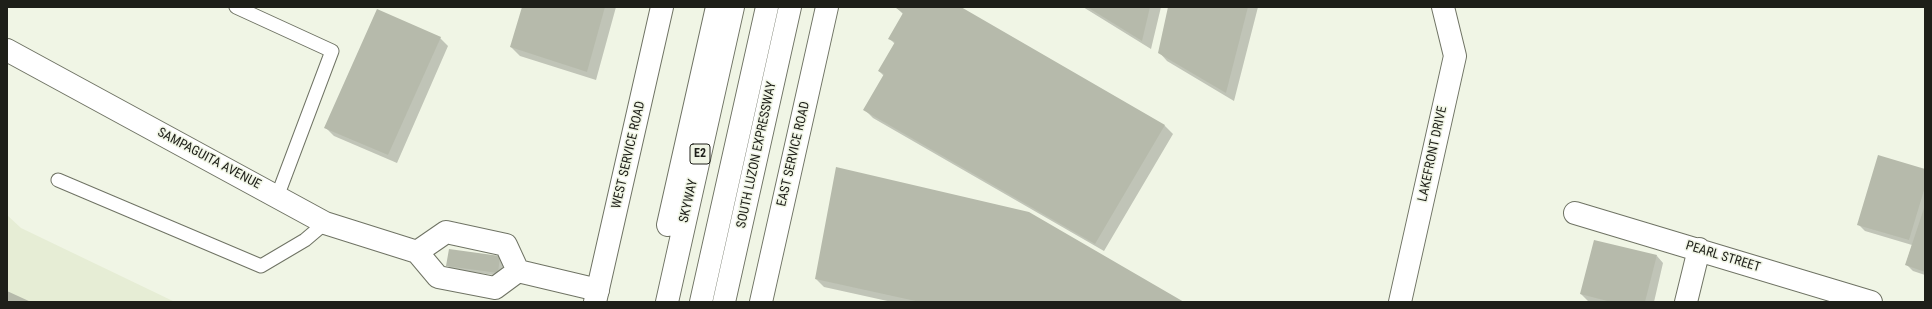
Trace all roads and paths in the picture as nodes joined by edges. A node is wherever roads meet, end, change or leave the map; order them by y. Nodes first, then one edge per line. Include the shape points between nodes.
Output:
1 (236, 7) edge
2 (662, 7) edge
3 (717, 7) edge
4 (733, 7) edge
5 (767, 7) edge
6 (790, 7) edge
7 (827, 7) edge
8 (1443, 7) edge
9 (7, 50) edge
10 (58, 180) dead end
11 (277, 197) junction
12 (1575, 213) dead end
13 (325, 223) junction
14 (1698, 249) junction
15 (417, 252) junction
16 (518, 271) junction
17 (597, 296) edge
18 (651, 302) edge
19 (667, 302) edge
20 (701, 302) edge
21 (724, 302) edge
22 (761, 302) edge
23 (1400, 302) edge
24 (1686, 302) edge
25 (1871, 302) edge

1 - 11 lane via 332,51
2 - 17 main road, WEST SERVICE ROAD
3 - 18 main road, E2
4 - 19 main road, SKYWAY / E2
5 - 20 main road
6 - 21 main road, SOUTH LUZON EXPRESSWAY
7 - 22 main road, EAST SERVICE ROAD
8 - 23 main road, LAKEFRONT DRIVE via 1455,56
9 - 11 main road, SAMPAGUITA AVENUE
10 - 13 lane via 262,266 305,240
11 - 13 main road, SAMPAGUITA AVENUE
12 - 14 main road, PEARL STREET
13 - 15 main road, SAMPAGUITA AVENUE
14 - 24 main road
14 - 25 main road, PEARL STREET
15 - 16 main road via 438,277 495,288
15 - 16 main road via 446,232 506,245
16 - 17 main road

